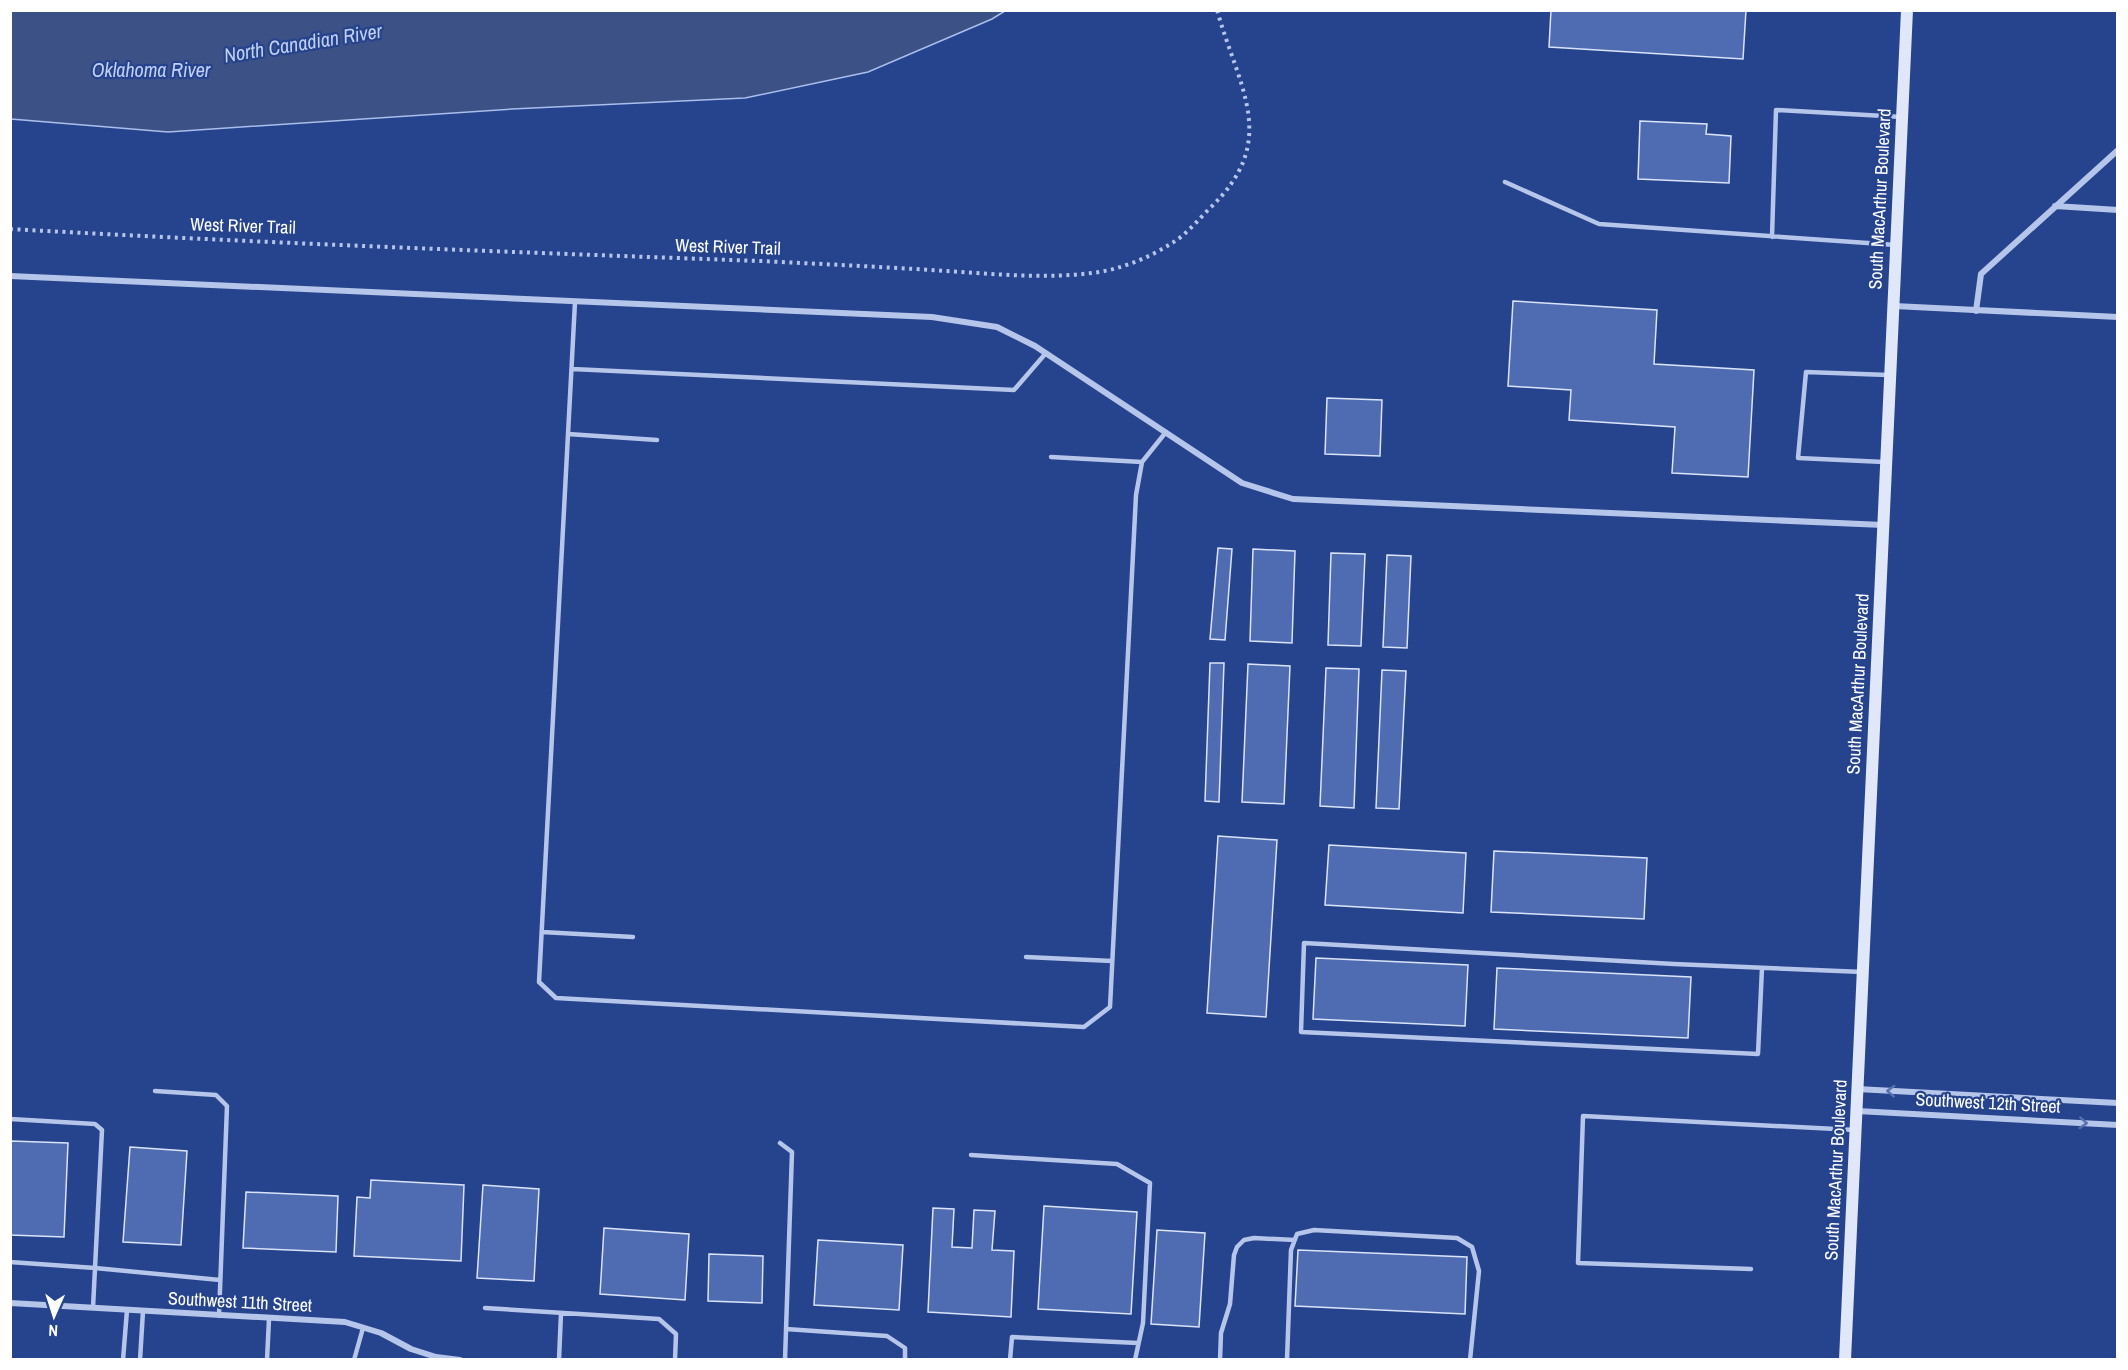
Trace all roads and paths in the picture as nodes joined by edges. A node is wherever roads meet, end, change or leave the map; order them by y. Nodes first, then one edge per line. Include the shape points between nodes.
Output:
1 (1217, 10) edge
2 (1906, 10) edge
3 (1902, 117) junction
4 (2118, 150) edge
5 (1505, 182) dead end
6 (2055, 206) junction
7 (2118, 210) edge
8 (10, 229) edge
9 (1772, 237) junction
10 (1896, 245) junction
11 (10, 276) edge
12 (575, 302) junction
13 (1893, 306) junction
14 (1976, 311) junction
15 (2118, 317) edge
16 (1046, 353) junction
17 (572, 369) junction
18 (1890, 375) junction
19 (1166, 432) junction
20 (568, 434) junction
21 (657, 440) dead end
22 (1051, 458) dead end
23 (1142, 462) junction
24 (1887, 462) junction
25 (1884, 525) junction
26 (542, 932) junction
27 (633, 937) dead end
28 (1026, 957) dead end
29 (1112, 961) junction
30 (1762, 968) junction
31 (1863, 972) junction
32 (1857, 1089) junction
33 (155, 1091) dead end
34 (2118, 1103) edge
35 (1856, 1111) junction
36 (10, 1119) edge
37 (2118, 1125) edge
38 (1855, 1130) junction
39 (780, 1143) dead end
40 (971, 1155) dead end
41 (1295, 1240) junction
42 (10, 1262) edge
43 (95, 1268) junction
44 (1751, 1269) dead end
45 (220, 1280) junction
46 (10, 1303) edge
47 (93, 1308) junction
48 (485, 1308) dead end
49 (127, 1310) junction
50 (143, 1311) junction
51 (561, 1313) junction
52 (219, 1316) junction
53 (269, 1319) junction
54 (363, 1328) junction
55 (786, 1329) junction
56 (1138, 1343) junction
57 (123, 1359) edge
58 (141, 1359) edge
59 (267, 1359) edge
60 (354, 1359) edge
61 (460, 1359) edge
62 (559, 1359) edge
63 (675, 1359) edge
64 (785, 1359) edge
65 (904, 1359) edge
66 (1010, 1359) edge
67 (1135, 1359) edge
68 (1220, 1359) edge
69 (1287, 1359) edge
70 (1470, 1359) edge
71 (1845, 1359) edge

1 - 8 path, West River Trail via 1250,125 1245,157 1229,191 1174,242 1134,262 1093,273 1028,276 836,264
2 - 3 main road, South MacArthur Boulevard
3 - 9 lane via 1776,110
3 - 10 main road, South MacArthur Boulevard
4 - 6 street
5 - 9 lane via 1599,224
6 - 7 street
6 - 14 street via 1981,274
9 - 10 lane
10 - 13 main road, South MacArthur Boulevard
11 - 12 street
12 - 16 street via 932,317 997,327
12 - 17 lane
13 - 14 street
13 - 18 main road, South MacArthur Boulevard
14 - 15 street
16 - 17 lane via 1014,390
16 - 19 street
17 - 20 lane
18 - 24 main road, South MacArthur Boulevard
18 - 24 lane via 1806,372 1798,458
19 - 23 lane
19 - 25 street via 1242,483 1293,499
20 - 21 lane
20 - 26 lane
22 - 23 lane
23 - 29 lane via 1136,495
24 - 25 main road, South MacArthur Boulevard
25 - 31 main road, South MacArthur Boulevard
26 - 27 lane
26 - 29 lane via 539,981 555,998 1084,1027 1110,1007
28 - 29 lane
30 - 30 lane via 1304,943 1301,1032 1758,1054
30 - 31 lane
31 - 32 main road, South MacArthur Boulevard
34 -> 32 street, Southwest 12th Street
32 - 35 main road, South MacArthur Boulevard
33 - 45 lane via 216,1095 227,1106
35 -> 37 street, Southwest 12th Street
35 - 38 main road, South MacArthur Boulevard
36 - 43 lane via 95,1124 102,1130
38 - 44 lane via 1583,1116 1578,1263
38 - 71 main road, South MacArthur Boulevard
39 - 55 lane via 792,1152
40 - 56 lane via 1118,1164 1150,1183 1143,1323
41 - 68 lane via 1254,1238 1237,1247
41 - 69 lane via 1291,1250
41 - 70 lane via 1297,1234 1314,1230 1457,1238 1472,1247 1479,1270
42 - 43 lane
43 - 45 lane
43 - 47 lane
45 - 52 lane
46 - 47 street, Southwest 11th Street
47 - 49 street, Southwest 11th Street
48 - 51 lane
49 - 50 street, Southwest 11th Street
49 - 57 lane
50 - 52 street, Southwest 11th Street
50 - 58 lane
51 - 62 lane
51 - 63 lane via 659,1319 676,1334
52 - 53 street, Southwest 11th Street
53 - 54 street, Southwest 11th Street via 345,1322
53 - 59 lane
54 - 60 lane
54 - 61 street, Southwest 11th Street via 436,1357
55 - 64 lane
55 - 65 lane via 888,1336 905,1348
56 - 66 lane via 1012,1337
56 - 67 lane

